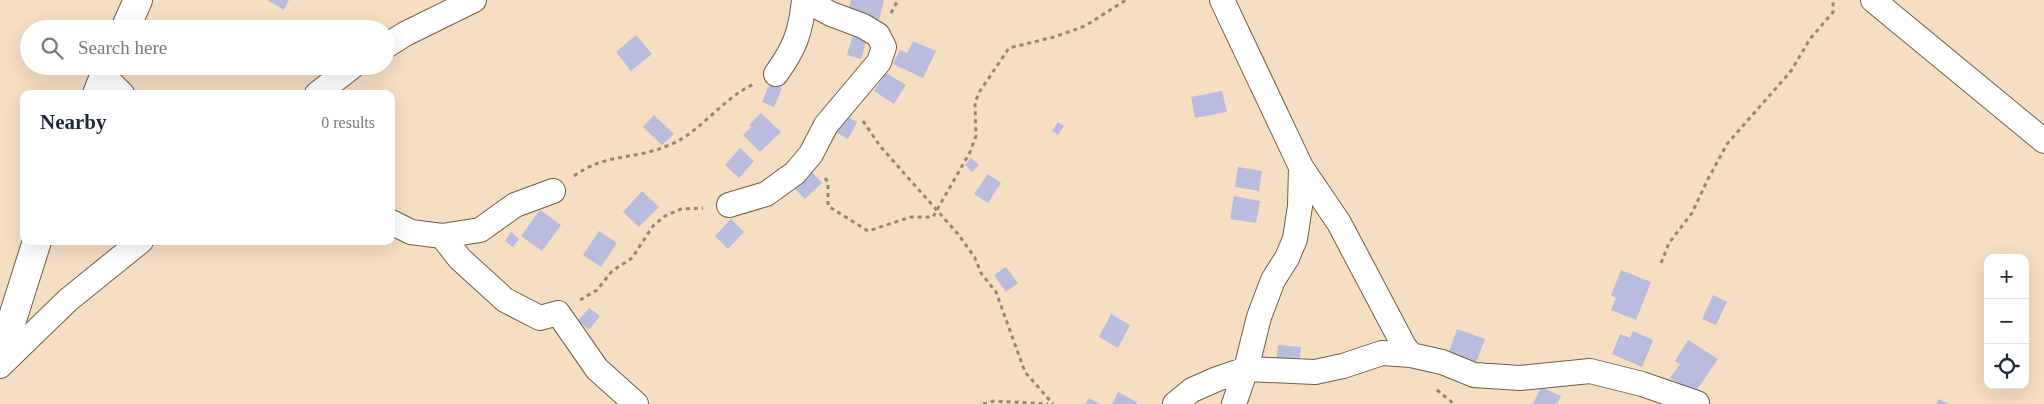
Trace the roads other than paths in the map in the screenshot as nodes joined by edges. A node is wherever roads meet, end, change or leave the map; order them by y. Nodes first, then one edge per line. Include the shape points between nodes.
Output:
1 (138, 0) edge
2 (474, 0) edge
3 (804, 0) edge
4 (1222, 0) edge
5 (1873, 0) edge
6 (129, 20) edge
7 (395, 40) edge
8 (776, 74) road end
9 (341, 75) edge
10 (322, 90) edge
11 (2044, 141) edge
12 (1302, 167) junction
13 (553, 191) road end
14 (729, 206) road end
15 (395, 224) edge
16 (442, 236) junction
17 (36, 245) edge
18 (136, 245) edge
19 (1411, 355) junction
20 (0, 358) edge
21 (0, 366) edge
22 (1246, 369) junction
23 (1697, 403) edge
24 (636, 404) edge
25 (1175, 404) edge
26 (1234, 404) edge

1 - 6 street
2 - 7 street
3 - 8 street via 801,27 788,57
3 - 14 street via 878,35 884,47 879,62 826,125 811,154 795,173 766,194
4 - 12 street
5 - 11 street
9 - 10 street
12 - 19 street via 1339,223
12 - 22 street via 1295,239 1259,317
13 - 16 street via 515,205 480,230
15 - 16 street via 411,232
16 - 24 street via 460,260 505,300 540,318 558,313 597,369
17 - 20 street
18 - 21 street via 68,300
19 - 22 street via 1382,353 1315,372
19 - 23 street via 1442,362 1474,375 1520,378 1590,371
22 - 25 street via 1192,390
22 - 26 street

